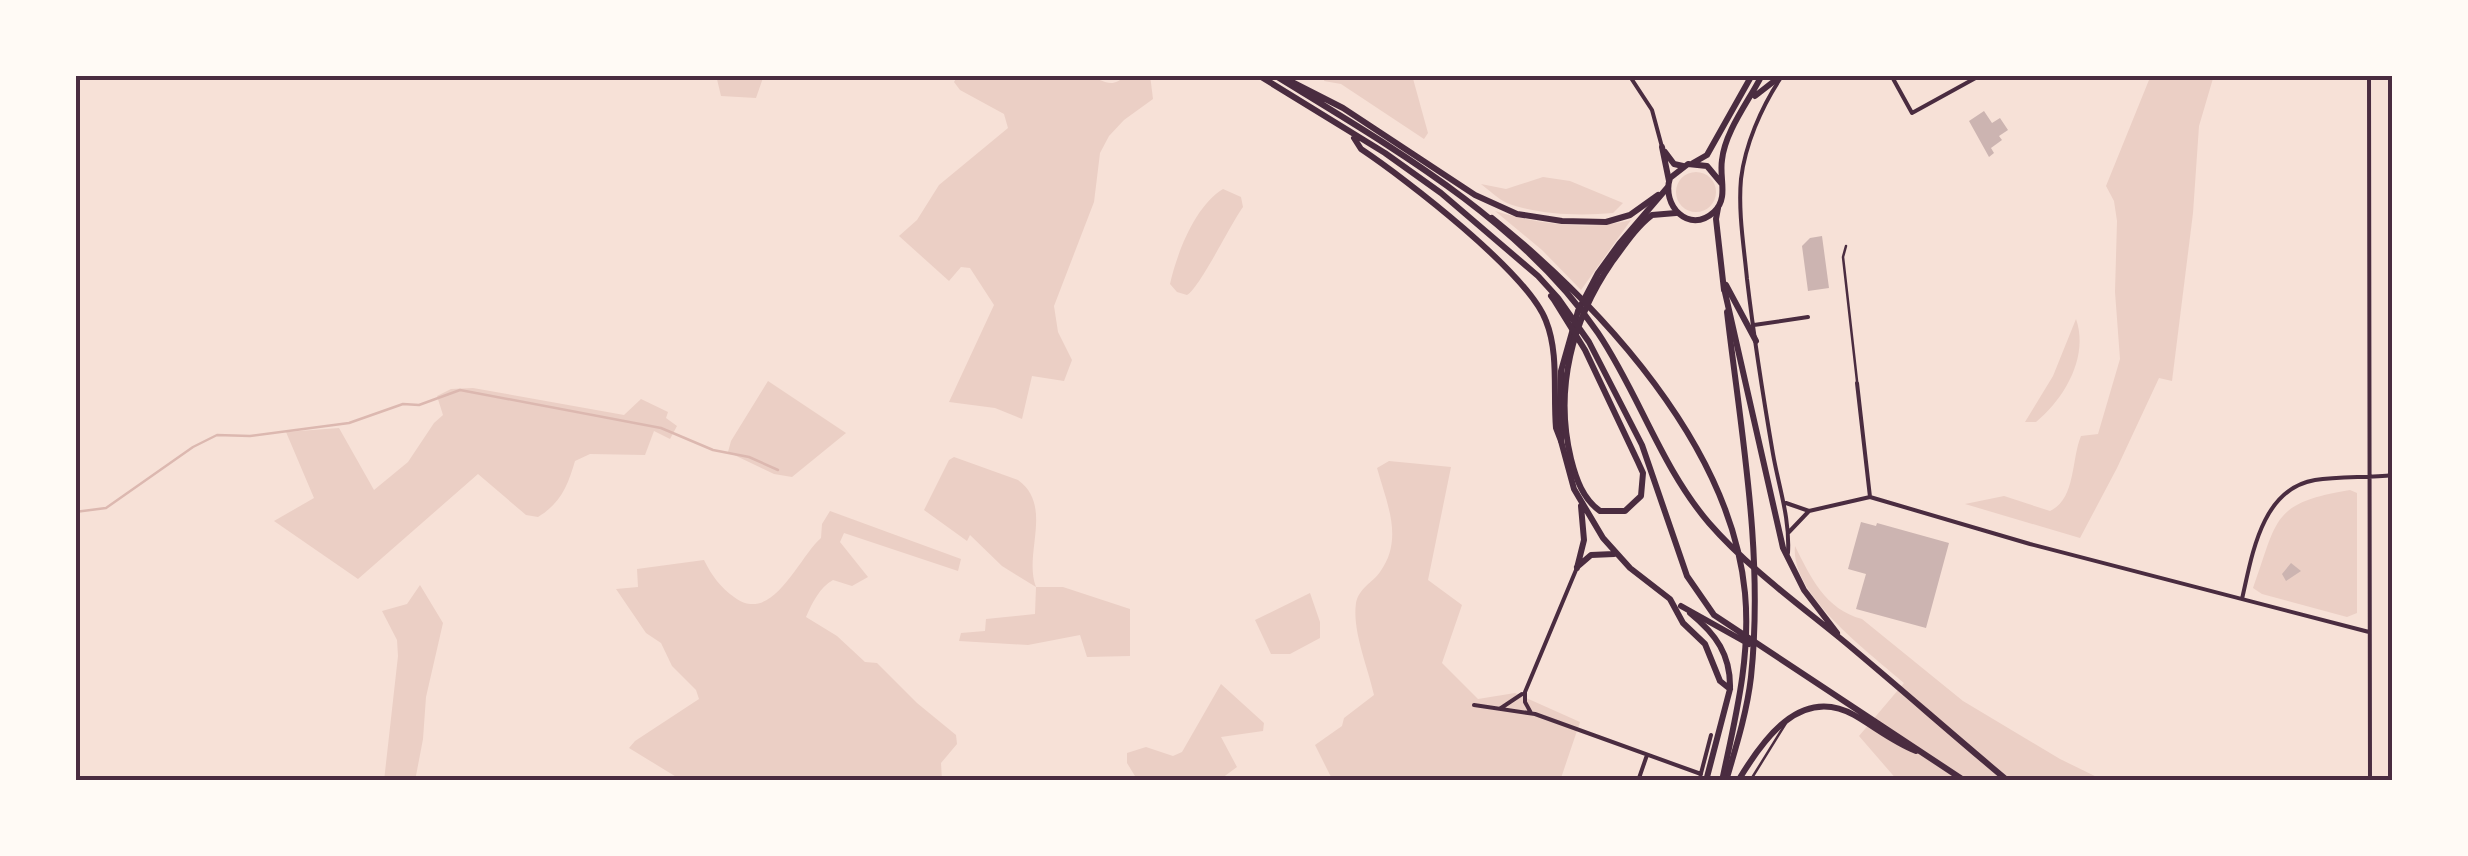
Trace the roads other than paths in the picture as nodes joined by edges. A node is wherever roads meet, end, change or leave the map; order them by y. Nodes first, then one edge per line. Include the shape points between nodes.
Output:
1 (1258, 75) edge
2 (1275, 75) edge
3 (1629, 75) edge
4 (1752, 75) edge
5 (1762, 75) edge
6 (1782, 75) edge
7 (1891, 75) edge
8 (1981, 75) edge
9 (2368, 75) edge
10 (1747, 104) junction
11 (1351, 134) junction
12 (1662, 147) junction
13 (1693, 164) junction
14 (1683, 166) junction
15 (1722, 184) junction
16 (1668, 185) junction
17 (1658, 195) junction
18 (1718, 208) junction
19 (1676, 213) junction
20 (1846, 246) dead end
21 (1723, 283) junction
22 (1568, 288) junction
23 (1808, 316) dead end
24 (1754, 324) junction
25 (1756, 341) junction
26 (1587, 346) junction
27 (1857, 383) joint
28 (1560, 440) junction
29 (2393, 474) edge
30 (2371, 477) junction
31 (1870, 498) junction
32 (1580, 502) junction
33 (1785, 502) junction
34 (1809, 511) junction
35 (1789, 532) junction
36 (1616, 554) junction
37 (1789, 563) junction
38 (1576, 568) junction
39 (1670, 599) junction
40 (2242, 599) junction
41 (1681, 606) junction
42 (2369, 632) junction
43 (1844, 641) junction
44 (1748, 660) junction
45 (1785, 664) junction
46 (1730, 689) junction
47 (1524, 692) junction
48 (1474, 705) dead end
49 (1501, 708) junction
50 (1531, 714) junction
51 (1789, 717) junction
52 (1711, 735) dead end
53 (1647, 755) junction
54 (1926, 755) junction
55 (1702, 779) edge
56 (1638, 781) edge
57 (1724, 781) edge
58 (1738, 781) edge
59 (1750, 781) edge
60 (1965, 781) edge
61 (2008, 781) edge
62 (2370, 781) edge

1 - 11 main road
2 - 17 main road via 1343,108 1475,195 1517,214 1606,222
2 - 22 main road via 1450,188
3 - 12 street via 1652,110
4 - 13 main road via 1706,156
5 - 10 main road
6 - 10 main road
6 - 24 street via 1750,140 1742,179
7 - 8 street via 1912,113
9 - 30 street
10 - 15 main road via 1724,147
11 - 26 main road via 1441,194 1528,268
11 - 28 main road via 1446,214 1540,308 1551,340
12 - 14 main road
12 - 16 main road
13 - 14 main road
13 - 15 main road via 1712,168
14 - 16 main road
15 - 18 main road
16 - 17 main road
16 - 19 main road
17 - 28 main road via 1598,273 1578,311 1561,371
18 - 19 main road via 1699,219
18 - 21 main road
19 - 26 main road via 1652,216 1622,248 1592,295 1568,356 1566,430 1574,469 1596,509 1620,513 1641,496 1643,473
20 - 27 lane
21 - 25 main road
21 - 37 main road
21 - 44 main road via 1754,550
22 - 43 main road via 1707,521
22 - 44 main road via 1647,374 1719,495 1744,588
23 - 24 street
24 - 25 street
25 - 33 street
26 - 45 main road via 1642,446 1699,597
27 - 31 street
28 - 32 main road
29 - 30 street
30 - 40 street via 2314,480 2285,495 2266,517
30 - 42 street
31 - 34 street
31 - 40 street
32 - 36 main road
32 - 38 main road via 1584,540
33 - 34 street
33 - 35 street
34 - 35 street
35 - 37 street
36 - 38 main road via 1591,555
36 - 39 main road
37 - 43 main road
38 - 47 street
39 - 41 main road
39 - 46 main road
40 - 42 street
41 - 45 main road
41 - 46 main road via 1721,644
42 - 62 street
43 - 61 main road
44 - 57 main road
45 - 54 main road
46 - 55 main road
47 - 49 street
47 - 50 street
48 - 49 street
49 - 50 street
50 - 53 street
51 - 54 main road via 1835,708
51 - 58 main road
51 - 59 lane
52 - 55 street
53 - 55 street
53 - 56 street
54 - 60 main road

